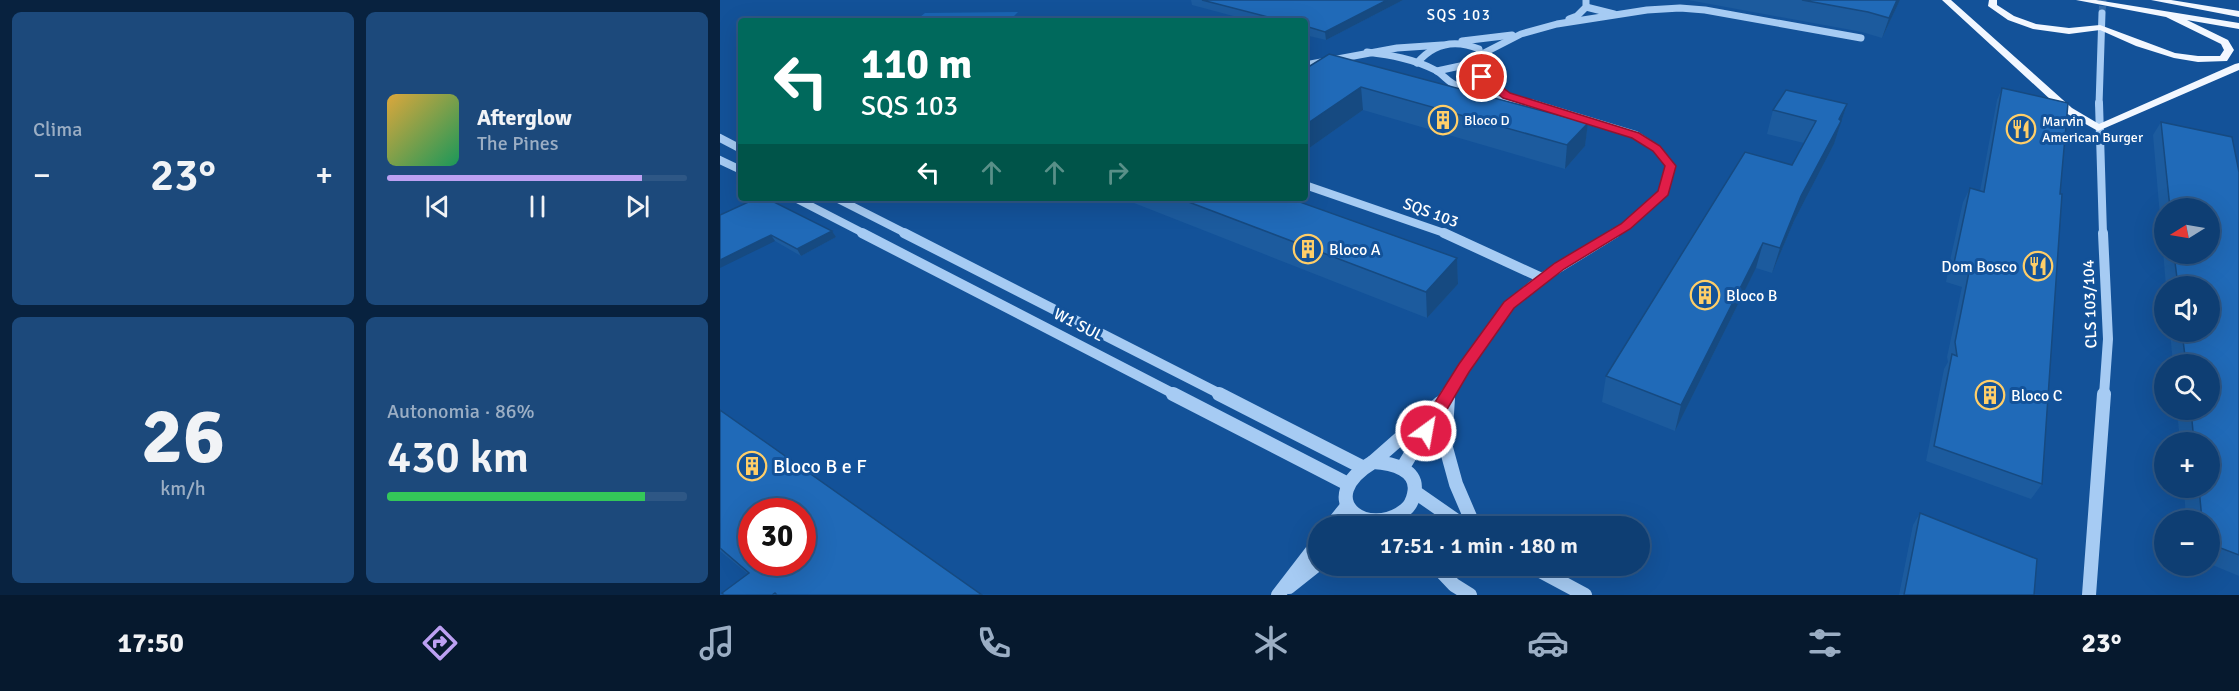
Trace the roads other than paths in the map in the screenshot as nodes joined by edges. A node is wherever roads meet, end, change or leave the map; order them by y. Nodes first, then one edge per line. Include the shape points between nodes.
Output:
1 (1946, 0) edge
2 (1993, 0) edge
3 (2080, 0) edge
4 (2155, 0) edge
5 (2224, 0) edge
6 (1586, 3) edge
7 (2178, 4) junction
8 (2102, 13) tunnel mouth
9 (2239, 14) edge
10 (1617, 15) junction
11 (2169, 15) junction
12 (1557, 24) junction
13 (2239, 26) edge
14 (2101, 27) junction
15 (1521, 34) junction
16 (1861, 38) edge
17 (1456, 42) junction
18 (1442, 45) junction
19 (1367, 52) junction
20 (1480, 55) junction
21 (1417, 63) junction
22 (1474, 63) junction
23 (1308, 64) edge
24 (2239, 66) edge
25 (1437, 71) junction
26 (1507, 96) junction
27 (2098, 128) junction
28 (720, 138) edge
29 (738, 147) edge
30 (720, 160) edge
31 (738, 169) edge
32 (1308, 186) edge
33 (801, 201) edge
34 (843, 201) edge
35 (1542, 278) junction
36 (1449, 395) junction
37 (1367, 465) junction
38 (1403, 467) junction
39 (1346, 483) junction
40 (1415, 492) junction
41 (1347, 506) junction
42 (1339, 516) edge
43 (1357, 516) edge
44 (1401, 516) edge
45 (1450, 516) edge
46 (1470, 516) edge
47 (1308, 556) edge
48 (1308, 572) edge
49 (1445, 576) edge
50 (1550, 576) edge
51 (1279, 595) edge
52 (1470, 595) edge
53 (1585, 595) edge
54 (2089, 595) edge

1 - 27 main road via 2068,110
2 - 14 main road via 1992,6 2000,13 2033,26 2079,31
3 - 11 main road
4 - 7 main road
5 - 7 main road
6 - 10 street
6 - 12 street via 1577,16
7 - 9 main road
8 - 14 street, CLS 103/104
10 - 12 street
10 - 16 street via 1680,8 1704,10
11 - 13 main road
11 - 14 main road via 2225,42 2229,50 2223,59 2176,56
12 - 15 street
14 - 27 street, CLS 103/104
15 - 17 street
15 - 20 street
17 - 18 street
17 - 20 street via 1479,49
18 - 19 street
18 - 21 street via 1424,54
19 - 21 street
19 - 23 street
20 - 22 street
21 - 25 street
22 - 25 street
22 - 26 street via 1482,77
24 - 27 main road
25 - 26 street via 1446,81 1463,88
26 - 35 street via 1636,135 1657,148 1671,166 1664,192 1626,226
27 - 54 street, CLS 103/104 via 2108,339
28 - 29 street
30 - 31 street
32 - 35 street, SQS 103 via 1443,232
33 - 39 street, W1 SUL
34 - 37 street, W1 SUL
35 - 36 street via 1509,305
36 - 37 street
36 - 38 street
36 - 46 street via 1444,444
37 - 38 street via 1389,462
37 - 39 street
38 - 40 street via 1413,478
39 - 41 street
40 - 44 street
40 - 45 street
41 - 42 street
41 - 43 street
47 - 51 street
48 - 51 street
49 - 52 street
50 - 53 street

